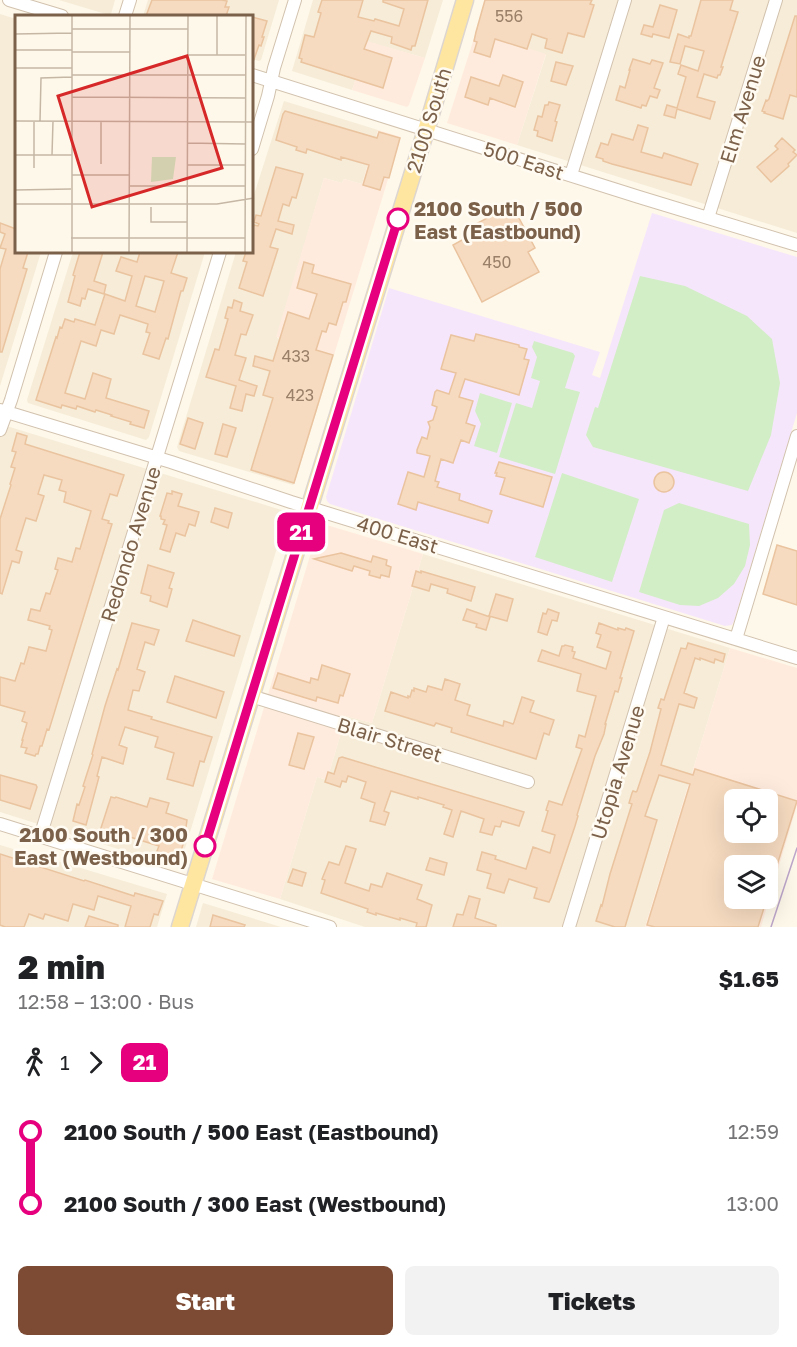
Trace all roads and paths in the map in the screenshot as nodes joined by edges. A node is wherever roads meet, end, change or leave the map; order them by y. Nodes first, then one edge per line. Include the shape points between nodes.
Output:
1 (9, 0) edge
2 (130, 0) edge
3 (295, 0) edge
4 (465, 0) edge
5 (625, 0) edge
6 (776, 0) edge
7 (59, 15) edge
8 (125, 15) edge
9 (254, 76) edge
10 (271, 81) junction
11 (426, 129) junction
12 (254, 142) edge
13 (571, 176) junction
14 (708, 218) junction
15 (797, 245) edge
16 (55, 254) edge
17 (219, 254) edge
18 (3, 410) edge
19 (0, 430) edge
20 (797, 436) edge
21 (157, 458) junction
22 (309, 507) junction
23 (664, 617) junction
24 (736, 639) junction
25 (797, 658) edge
26 (251, 696) junction
27 (528, 782) dead end
28 (0, 824) edge
29 (40, 837) junction
30 (193, 884) junction
31 (180, 927) edge
32 (330, 927) edge
33 (569, 927) edge

1 - 7 street
2 - 8 street
3 - 10 street
4 - 11 main road, 2100 South
5 - 13 street
6 - 14 street, Elm Avenue
9 - 10 street, 500 East
10 - 11 street, 500 East
10 - 12 street
11 - 13 street, 500 East
11 - 22 main road, 2100 South
13 - 14 street, 500 East
14 - 15 street, 500 East
16 - 18 street via 11,400
17 - 21 street, Redondo Avenue
18 - 19 street
18 - 21 street, 400 East
20 - 24 street
21 - 22 street, 400 East
21 - 29 street, Redondo Avenue
22 - 23 street, 400 East
22 - 26 main road, 2100 South
23 - 24 street, 400 East
23 - 33 street, Utopia Avenue
24 - 25 street, 400 East
26 - 27 street, Blair Street
26 - 30 main road, 2100 South
28 - 29 street
29 - 30 street
30 - 31 main road, 2100 South
30 - 32 street

